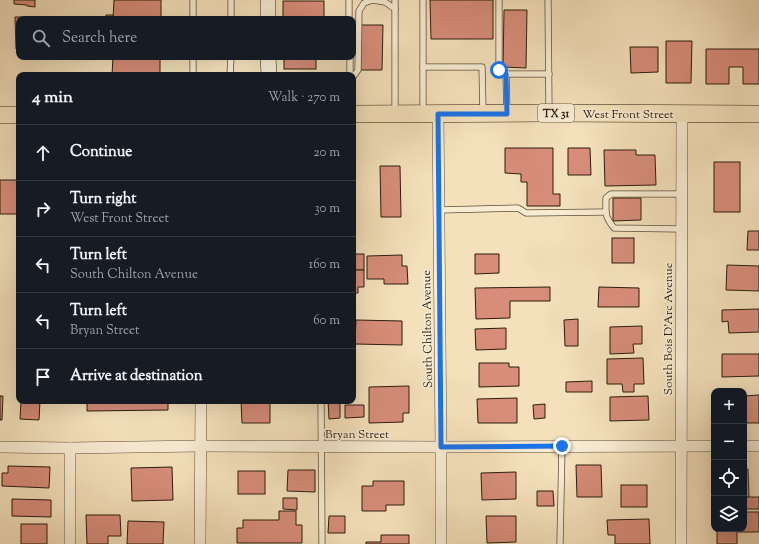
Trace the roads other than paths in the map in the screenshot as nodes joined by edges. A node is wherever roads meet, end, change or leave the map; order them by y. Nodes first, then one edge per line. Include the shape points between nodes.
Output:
1 (193, 0) edge
2 (232, 0) edge
3 (268, 0) edge
4 (349, 0) edge
5 (395, 0) edge
6 (423, 0) edge
7 (499, 0) edge
8 (548, 0) edge
9 (395, 9) junction
10 (193, 16) edge
11 (231, 16) edge
12 (268, 16) edge
13 (349, 16) edge
14 (193, 60) edge
15 (231, 60) edge
16 (268, 60) edge
17 (350, 60) edge
18 (423, 67) junction
19 (193, 72) edge
20 (230, 72) edge
21 (269, 72) edge
22 (350, 72) edge
23 (356, 73) edge
24 (506, 74) junction
25 (549, 74) junction
26 (549, 113) junction
27 (0, 114) edge
28 (356, 114) edge
29 (395, 114) junction
30 (431, 114) junction
31 (483, 114) junction
32 (507, 114) junction
33 (682, 114) junction
34 (759, 114) edge
35 (16, 115) edge
36 (681, 194) junction
37 (439, 210) junction
38 (606, 212) junction
39 (681, 229) junction
40 (201, 404) edge
41 (321, 404) edge
42 (200, 446) junction
43 (562, 446) junction
44 (681, 446) junction
45 (711, 446) edge
46 (747, 446) edge
47 (759, 446) edge
48 (0, 447) edge
49 (321, 447) junction
50 (441, 447) junction
51 (70, 448) junction
52 (70, 544) edge
53 (200, 544) edge
54 (322, 544) edge
55 (441, 544) edge
56 (560, 544) edge
57 (681, 544) edge

1 - 10 lane
2 - 11 lane
3 - 12 street
4 - 13 lane
5 - 9 lane
6 - 18 lane
7 - 24 lane via 499,70
8 - 25 lane
9 - 23 lane via 385,2 373,0 364,3 359,11
9 - 29 lane
14 - 19 lane
15 - 20 lane
16 - 21 street
17 - 22 lane
18 - 30 lane
18 - 31 lane via 482,67
24 - 25 lane
24 - 32 lane
25 - 26 lane
26 - 32 main road, West Front Street / TX 31
26 - 33 main road, West Front Street / TX 31
27 - 35 main road
28 - 29 main road, West Front Street / TX 31
29 - 30 main road, West Front Street / TX 31
30 - 31 main road, West Front Street / TX 31
30 - 37 street, South Chilton Avenue
31 - 32 main road, West Front Street / TX 31
33 - 34 main road, West Front Street / TX 31
33 - 36 street, South Bois D'Arc Avenue
36 - 38 lane via 611,194 606,198
36 - 39 street, South Bois D'Arc Avenue
37 - 38 lane via 518,208 526,213
37 - 50 street, South Chilton Avenue
38 - 39 lane via 606,218 614,228
39 - 44 street, South Bois D'Arc Avenue
40 - 42 street
41 - 49 lane
42 - 49 street, Bryan Street
42 - 51 street, Bryan Street
42 - 53 street
43 - 44 street, Bryan Street
43 - 50 street, Bryan Street
43 - 56 lane
44 - 45 street, Bryan Street
44 - 57 street, South Bois D'Arc Avenue
46 - 47 street
48 - 51 street, Bryan Street
49 - 50 street, Bryan Street
49 - 54 lane
50 - 55 street, South Chilton Avenue
51 - 52 street

